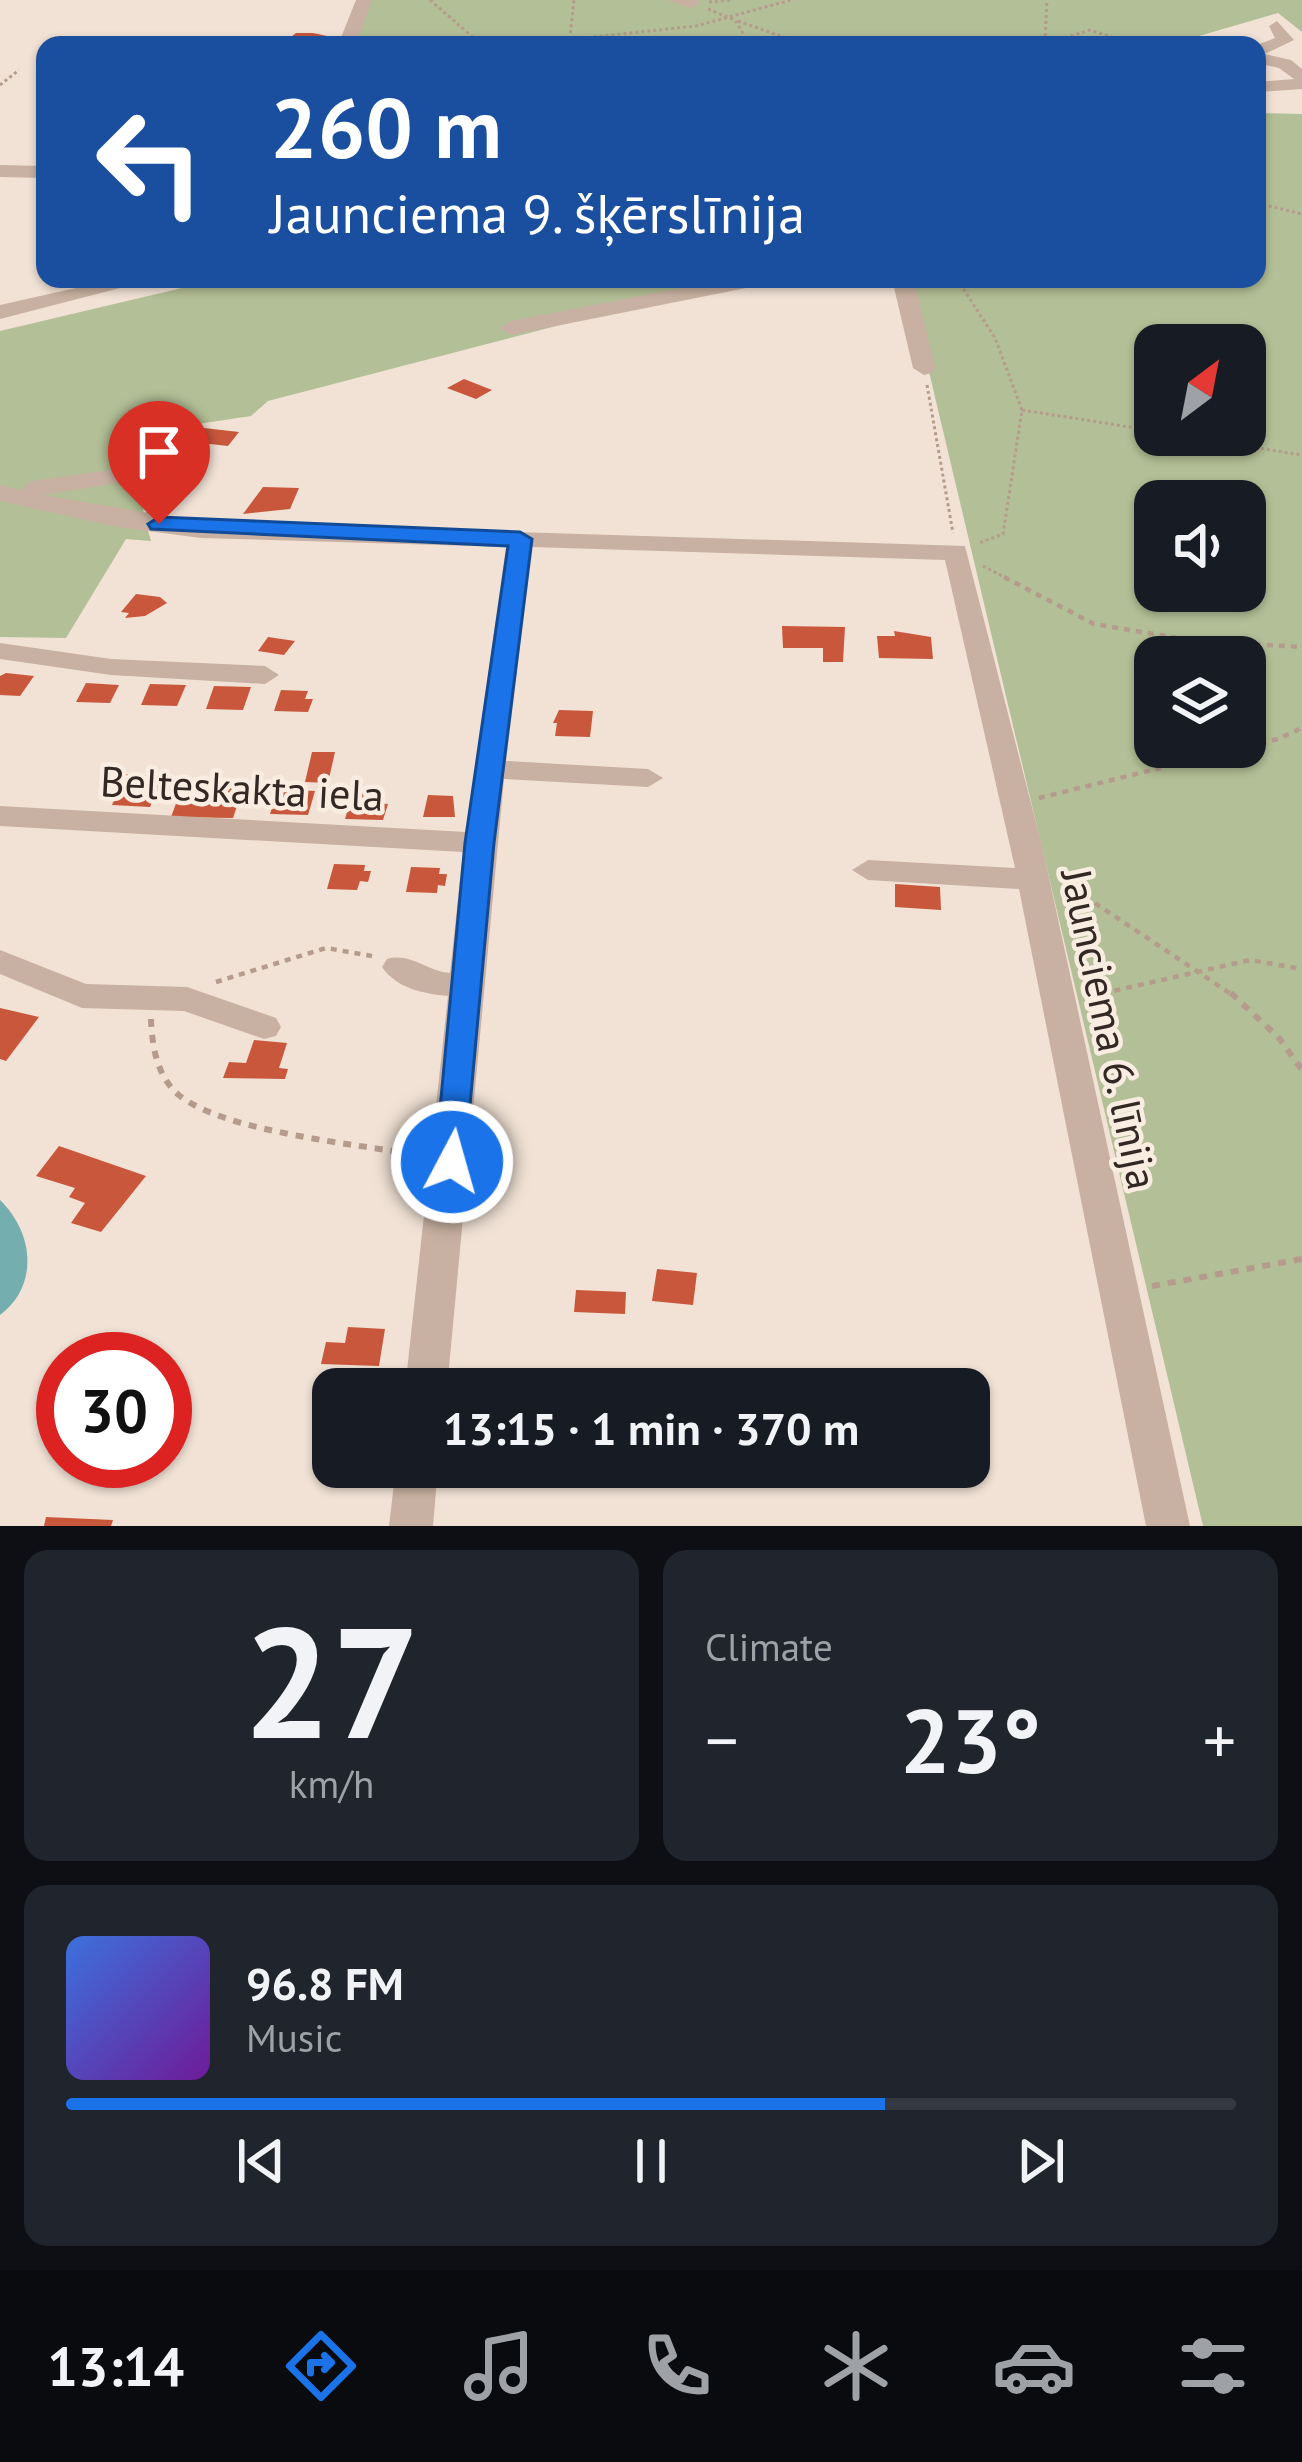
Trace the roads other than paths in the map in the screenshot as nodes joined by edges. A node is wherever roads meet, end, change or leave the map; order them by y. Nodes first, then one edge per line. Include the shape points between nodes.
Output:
1 (364, 0) edge
2 (1277, 26) dead end
3 (350, 36) edge
4 (1266, 49) edge
5 (1266, 55) edge
6 (1266, 57) edge
7 (1302, 61) edge
8 (1302, 81) edge
9 (1266, 88) edge
10 (1266, 91) edge
11 (1302, 97) edge
12 (0, 171) edge
13 (36, 172) edge
14 (99, 288) edge
15 (715, 288) edge
16 (905, 288) edge
17 (0, 312) edge
18 (511, 328) dead end
19 (924, 368) road end
20 (152, 470) dead end
21 (1, 493) edge
22 (520, 539) junction
23 (0, 651) edge
24 (266, 675) dead end
25 (489, 770) junction
26 (648, 778) dead end
27 (0, 816) edge
28 (480, 843) junction
29 (1030, 864) junction
30 (868, 870) dead end
31 (0, 961) edge
32 (399, 968) road end
33 (468, 985) junction
34 (264, 1027) dead end
35 (428, 1368) edge
36 (415, 1488) edge
37 (411, 1526) edge
38 (1168, 1526) edge

1 - 3 street
2 - 4 street via 1285,40
5 - 7 street
6 - 8 street
8 - 9 street
10 - 11 street
12 - 13 street
14 - 17 street
15 - 18 street
16 - 19 street
20 - 21 street
21 - 22 street via 200,530
22 - 25 street
22 - 29 street, Jaunciema 6. līnija via 956,552
23 - 24 street
25 - 26 street
25 - 28 street
27 - 28 street, Belteskakta iela
28 - 33 street
29 - 30 street
29 - 38 street, Jaunciema 6. līnija
31 - 34 street via 82,996 187,999
32 - 33 street via 429,982
33 - 35 street
36 - 37 street

